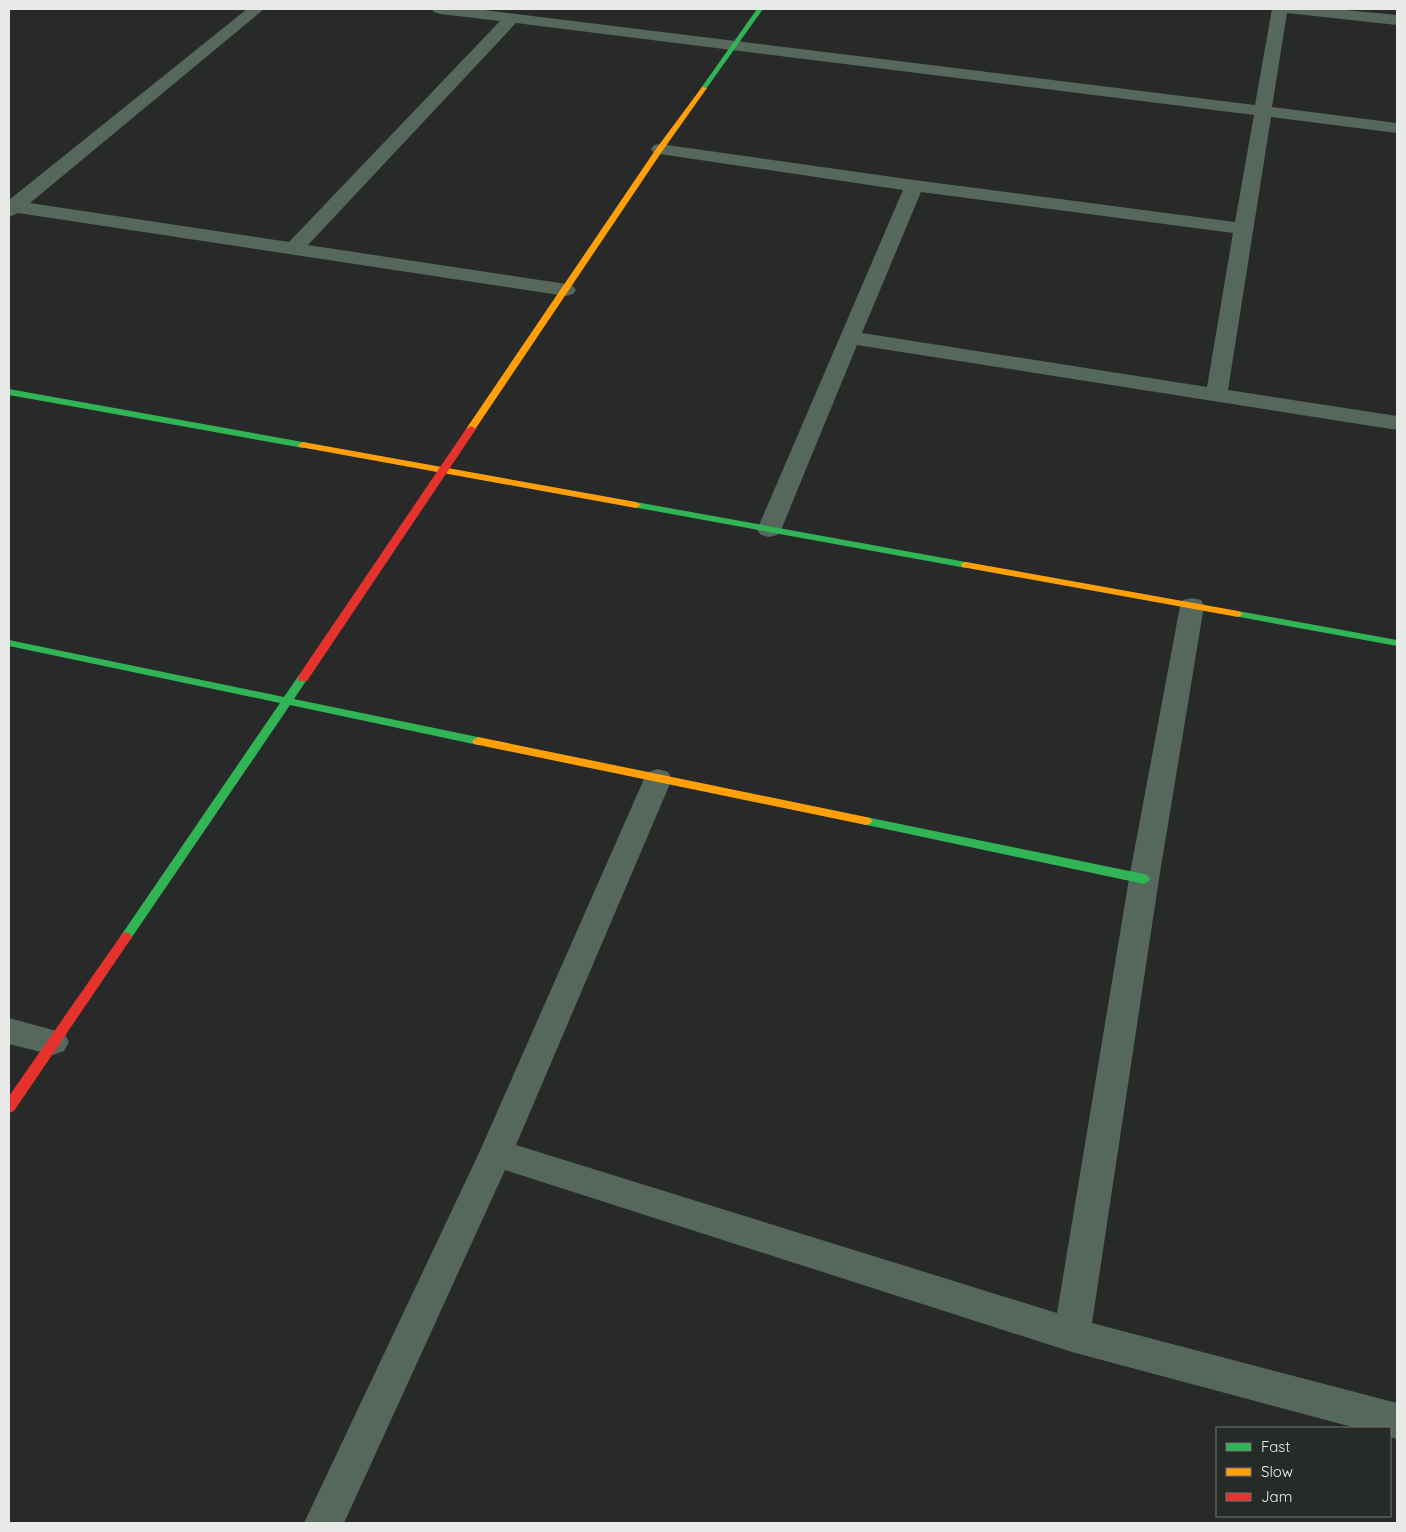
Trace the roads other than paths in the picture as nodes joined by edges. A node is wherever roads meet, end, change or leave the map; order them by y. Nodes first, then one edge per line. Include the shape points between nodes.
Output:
1 (256, 9) edge
2 (440, 9) edge
3 (760, 9) edge
4 (1280, 9) edge
5 (1292, 9) edge
6 (512, 18) junction
7 (1397, 20) edge
8 (733, 45) junction
9 (1263, 111) junction
10 (1397, 128) edge
11 (660, 149) junction
12 (914, 186) junction
13 (10, 208) edge
14 (1243, 229) junction
15 (293, 250) junction
16 (566, 290) junction
17 (851, 338) junction
18 (9, 392) edge
19 (1216, 394) junction
20 (1397, 423) edge
21 (442, 472) junction
22 (769, 530) junction
23 (1192, 606) junction
24 (9, 643) edge
25 (1397, 643) edge
26 (288, 700) junction
27 (658, 779) junction
28 (1144, 879) junction
29 (9, 1031) edge
30 (53, 1042) junction
31 (9, 1107) edge
32 (496, 1153) junction
33 (1072, 1334) junction
34 (1397, 1421) edge
35 (324, 1523) edge

1 - 13 street
2 - 6 street
3 - 8 street
4 - 9 street
5 - 7 street
6 - 8 street
6 - 15 street
8 - 9 street
8 - 11 street
9 - 10 street
9 - 14 street
11 - 12 street
11 - 16 street
12 - 14 street
12 - 17 street
13 - 15 street
14 - 19 street
15 - 16 street
16 - 21 street
17 - 19 street
17 - 22 street
18 - 21 street
19 - 20 street
21 - 22 street
21 - 26 street
22 - 23 street
23 - 25 street
23 - 28 street
24 - 26 street
26 - 27 street
26 - 30 street
27 - 28 street
27 - 32 street
28 - 33 street
29 - 30 street
30 - 31 street
32 - 33 street
32 - 35 street
33 - 34 street

